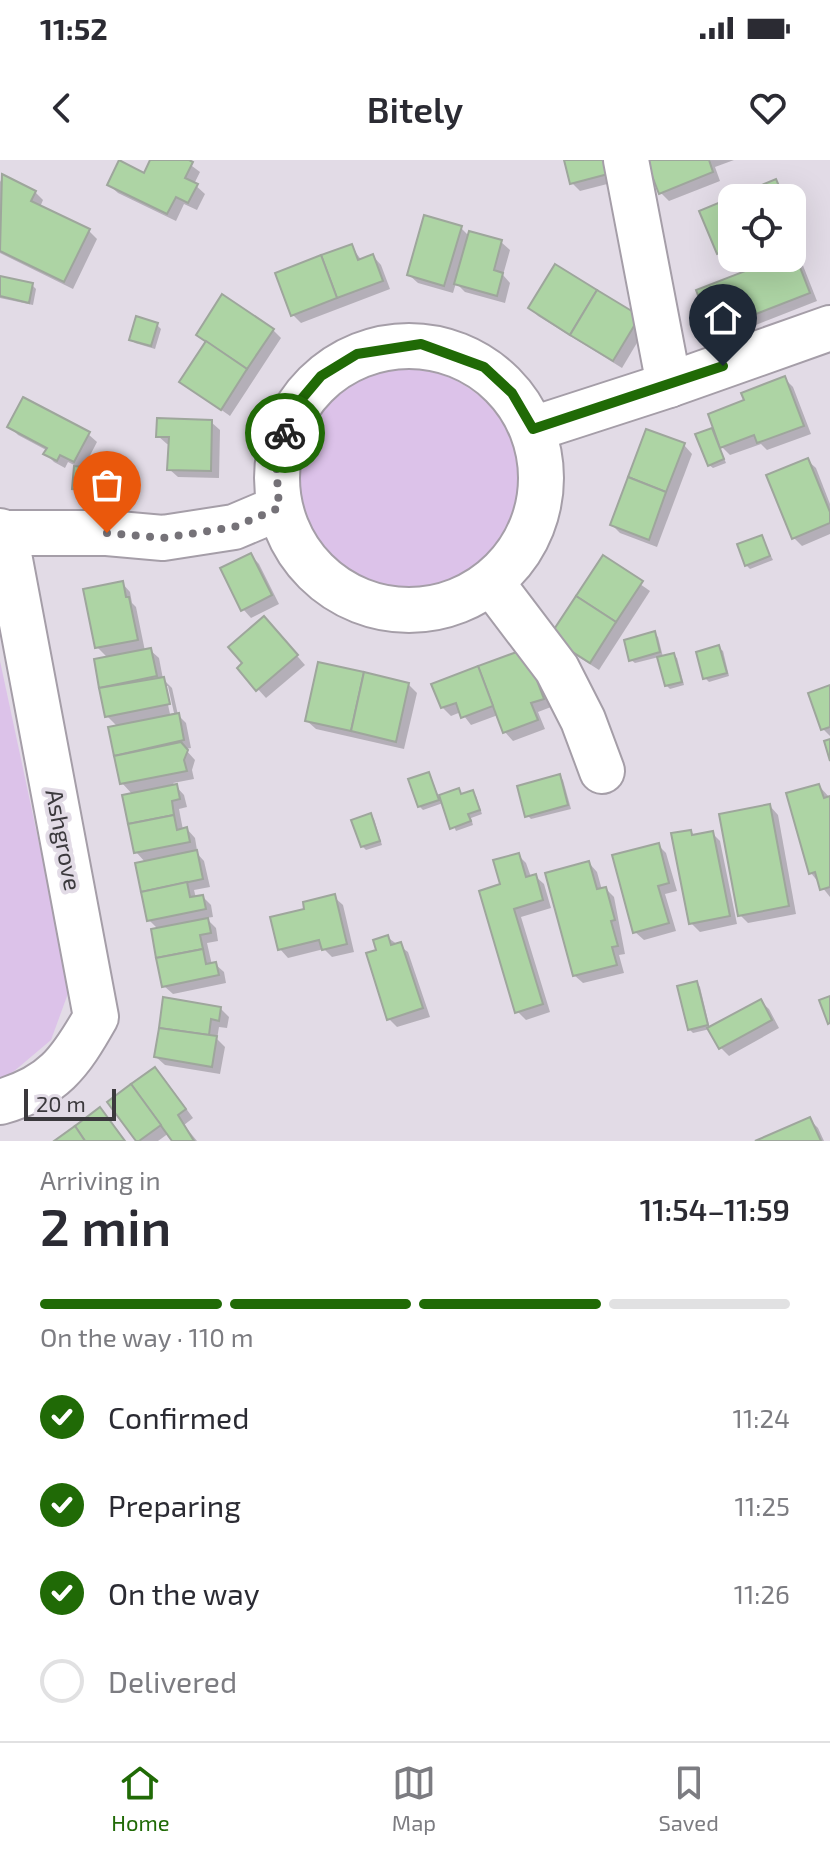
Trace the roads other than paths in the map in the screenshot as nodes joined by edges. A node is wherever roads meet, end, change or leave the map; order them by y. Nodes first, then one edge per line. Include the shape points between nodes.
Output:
1 (626, 160) edge
2 (830, 328) edge
3 (669, 385) junction
4 (533, 429) junction
5 (279, 508) junction
6 (2, 532) edge
7 (491, 582) junction
8 (602, 771) dead end
9 (0, 1102) edge

1 - 3 street
2 - 3 street
3 - 4 street
4 - 5 street via 512,393 484,367 421,344 357,354 321,376 294,408 276,460
4 - 7 street via 539,508 525,543
5 - 6 street, Ashgrove via 234,527 163,538
5 - 7 street via 298,552 330,586 367,604 418,611 477,592
6 - 9 street, Ashgrove via 96,1017 53,1078
7 - 8 street via 557,669

